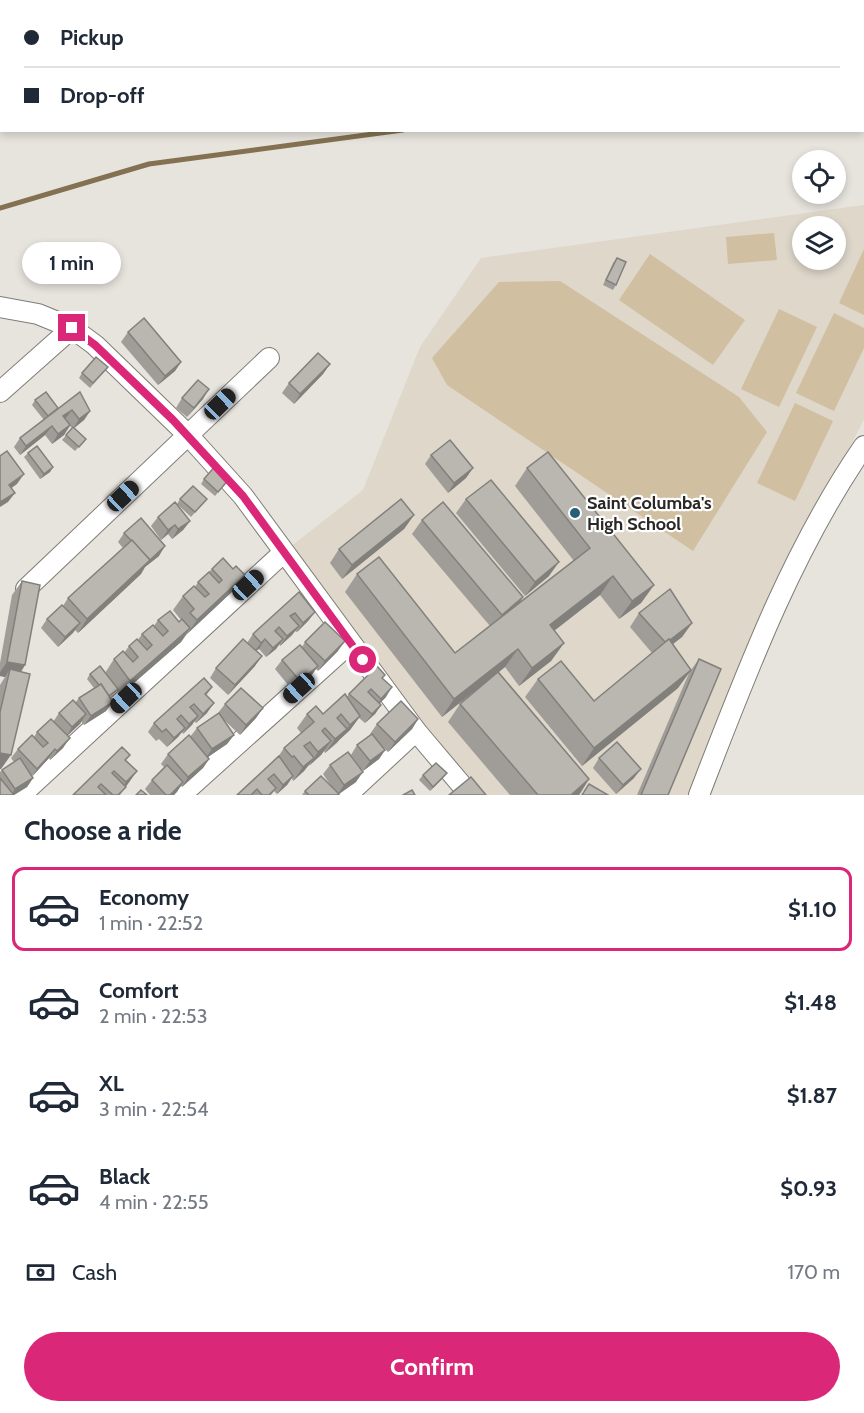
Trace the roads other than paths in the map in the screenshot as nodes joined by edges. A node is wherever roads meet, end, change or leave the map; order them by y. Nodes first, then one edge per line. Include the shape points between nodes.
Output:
1 (0, 307) edge
2 (72, 328) junction
3 (269, 358) dead end
4 (0, 392) edge
5 (188, 435) junction
6 (864, 446) edge
7 (283, 553) junction
8 (26, 589) edge
9 (350, 643) junction
10 (416, 731) junction
11 (21, 795) edge
12 (181, 795) edge
13 (347, 795) edge
14 (470, 795) edge
15 (699, 795) edge

1 - 2 street via 38,314
2 - 4 street
2 - 5 street via 95,345
3 - 5 street
5 - 7 street via 243,496
5 - 8 street
6 - 15 street via 791,576 753,658
7 - 9 street
7 - 11 street
9 - 10 street
9 - 12 street
10 - 13 street
10 - 14 street

